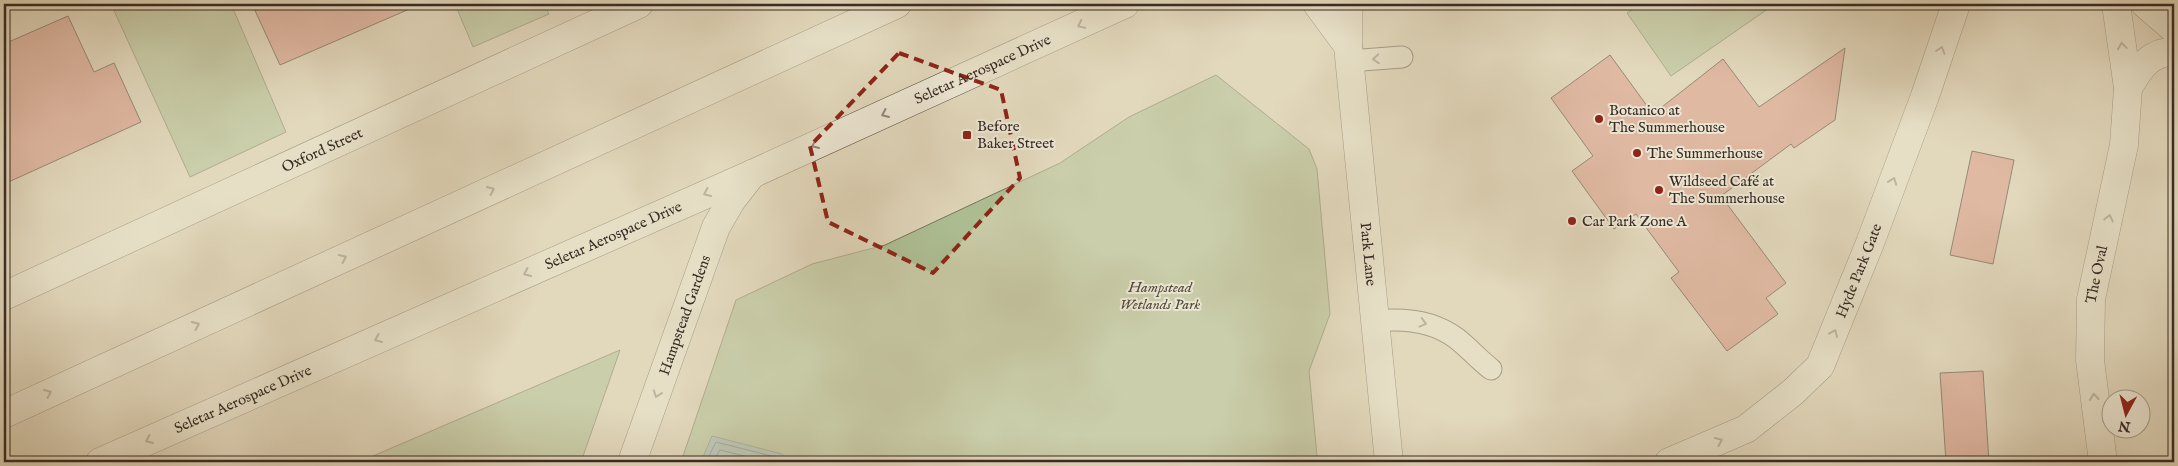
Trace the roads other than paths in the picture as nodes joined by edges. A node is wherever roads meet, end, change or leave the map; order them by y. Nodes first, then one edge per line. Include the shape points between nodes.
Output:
1 (639, 4) edge
2 (897, 4) edge
3 (1125, 4) edge
4 (1317, 4) edge
5 (1348, 4) edge
6 (1956, 4) edge
7 (2116, 4) edge
8 (2145, 4) edge
9 (2174, 29) edge
10 (2174, 52) edge
11 (1349, 53) junction
12 (1402, 57) dead end
13 (2128, 88) junction
14 (752, 174) junction
15 (4, 296) edge
16 (1374, 321) junction
17 (1491, 369) dead end
18 (4, 414) edge
19 (100, 462) edge
20 (632, 462) edge
21 (1389, 462) edge
22 (1669, 462) edge
23 (2103, 462) edge

1 - 15 street, Oxford Street
18 -> 2 street
3 -> 14 street, Seletar Aerospace Drive
4 - 11 street
5 - 11 street, Park Lane
22 -> 6 street, Hyde Park Gate via 1746,429 1820,366 1926,96
13 -> 7 street, The Oval
8 - 9 street
10 - 13 street, The Oval via 2154,55 2139,68
12 -> 11 lane
11 - 16 street, Park Lane
23 -> 13 street, The Oval via 2090,360 2091,299 2124,145
14 -> 19 street, Seletar Aerospace Drive
14 -> 20 street, Hampstead Gardens via 716,227
16 -> 17 lane via 1416,321 1439,328
16 - 21 street, Park Lane

